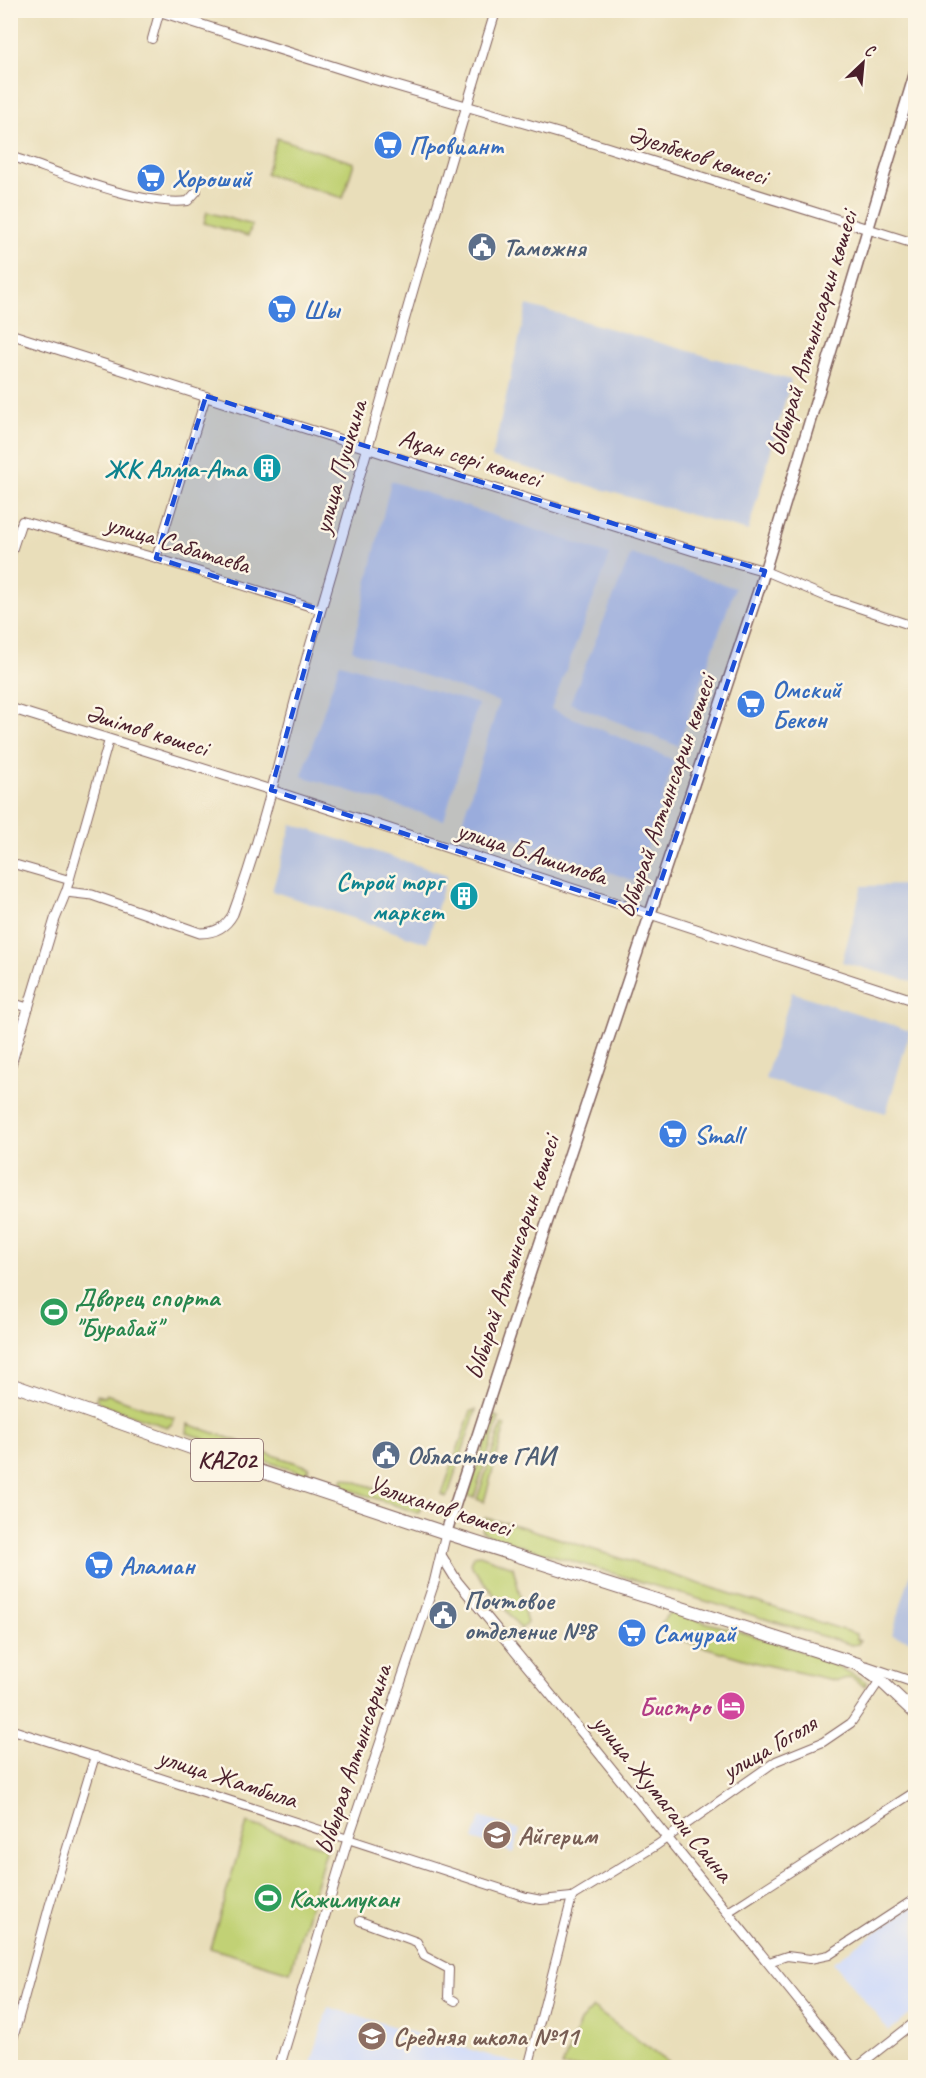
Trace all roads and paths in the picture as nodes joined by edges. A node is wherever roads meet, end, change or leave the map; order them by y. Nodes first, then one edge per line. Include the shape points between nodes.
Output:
1 (496, 10) edge
2 (158, 11) edge
3 (152, 39) dead end
4 (915, 70) edge
5 (468, 107) junction
6 (10, 156) edge
7 (197, 191) dead end
8 (867, 229) junction
9 (915, 244) edge
10 (10, 334) edge
11 (206, 396) junction
12 (367, 448) junction
13 (10, 557) edge
14 (156, 558) junction
15 (765, 571) junction
16 (321, 610) junction
17 (915, 627) edge
18 (10, 708) edge
19 (109, 740) junction
20 (272, 790) junction
21 (10, 863) edge
22 (69, 880) junction
23 (66, 892) junction
24 (650, 914) junction
25 (915, 1000) edge
26 (10, 1002) edge
27 (28, 1008) junction
28 (10, 1068) edge
29 (10, 1384) edge
30 (446, 1533) junction
31 (441, 1555) junction
32 (858, 1664) junction
33 (880, 1680) junction
34 (915, 1683) edge
35 (915, 1714) edge
36 (10, 1729) edge
37 (95, 1756) junction
38 (915, 1791) edge
39 (667, 1836) junction
40 (348, 1839) junction
41 (572, 1897) junction
42 (915, 1898) edge
43 (728, 1912) junction
44 (360, 1921) dead end
45 (769, 1962) junction
46 (455, 2001) dead end
47 (915, 2021) edge
48 (10, 2050) edge
49 (10, 2064) edge
50 (19, 2067) edge
51 (279, 2067) edge
52 (528, 2067) edge
53 (855, 2067) edge

1 - 5 street, улица Пушкина
2 - 3 street
2 - 5 street, Әуелбеков көшесі
4 - 8 main road, Ыбырай Алтынсарин көшесі
5 - 8 street, Әуелбеков көшесі
5 - 12 street, улица Пушкина
6 - 7 street via 148,199 188,201
8 - 9 street, Әуелбеков көшесі
8 - 15 main road, Ыбырай Алтынсарин көшесі
10 - 11 street, Ақан сері көшесі
11 - 12 street, Ақан сері көшесі
11 - 14 street
12 - 15 street, Ақан сері көшесі
12 - 16 street, улица Пушкина
13 - 14 street, улица Сабатаева via 22,521
14 - 16 street, улица Сабатаева
15 - 17 street, Ақан сері көшесі
15 - 24 main road, Ыбырай Алтынсарин көшесі
16 - 20 street, улица Пушкина
18 - 19 street, Әшімов көшесі
19 - 20 street, Әшімов көшесі
19 - 22 street
20 - 23 street, улица Пушкина via 233,914 219,930 194,932 92,895
20 - 24 street, улица Б.Ашимова
21 - 22 street
22 - 23 street
23 - 27 street
24 - 25 street, улица Б.Ашимова
24 - 30 main road, Ыбырай Алтынсарин көшесі
26 - 27 street
27 - 28 street
29 - 30 highway, Уәлиханов көшесі / KАZ02
30 - 31 street, Ыбырая Алтынсарина
30 - 32 highway, Уәлиханов көшесі / KАZ02
31 - 39 street, улица Жумагали Саина via 452,1575
31 - 40 street, Ыбырая Алтынсарина
32 - 33 highway, Уәлиханов көшесі / KАZ02
32 - 34 street, Уәлиханов көшесі
33 - 35 highway, Уәлиханов көшесі / KАZ02
33 - 39 street, улица Гоголя via 851,1723 823,1743 776,1761
36 - 37 street, улица Жамбыла
37 - 40 street, улица Жамбыла
37 - 48 street
38 - 43 street
39 - 41 street, улица Гоголя
39 - 43 street, улица Жумагали Саина
40 - 41 street, улица Жамбыла via 526,1897
40 - 51 street, Ыбырая Алтынсарина
41 - 52 street
42 - 45 street via 829,1955 810,1959 787,1956
43 - 45 street, улица Жумагали Саина
44 - 46 street via 417,1942 424,1956 449,1969 448,1997
45 - 53 street, улица Жумагали Саина
47 - 53 street
49 - 50 street

